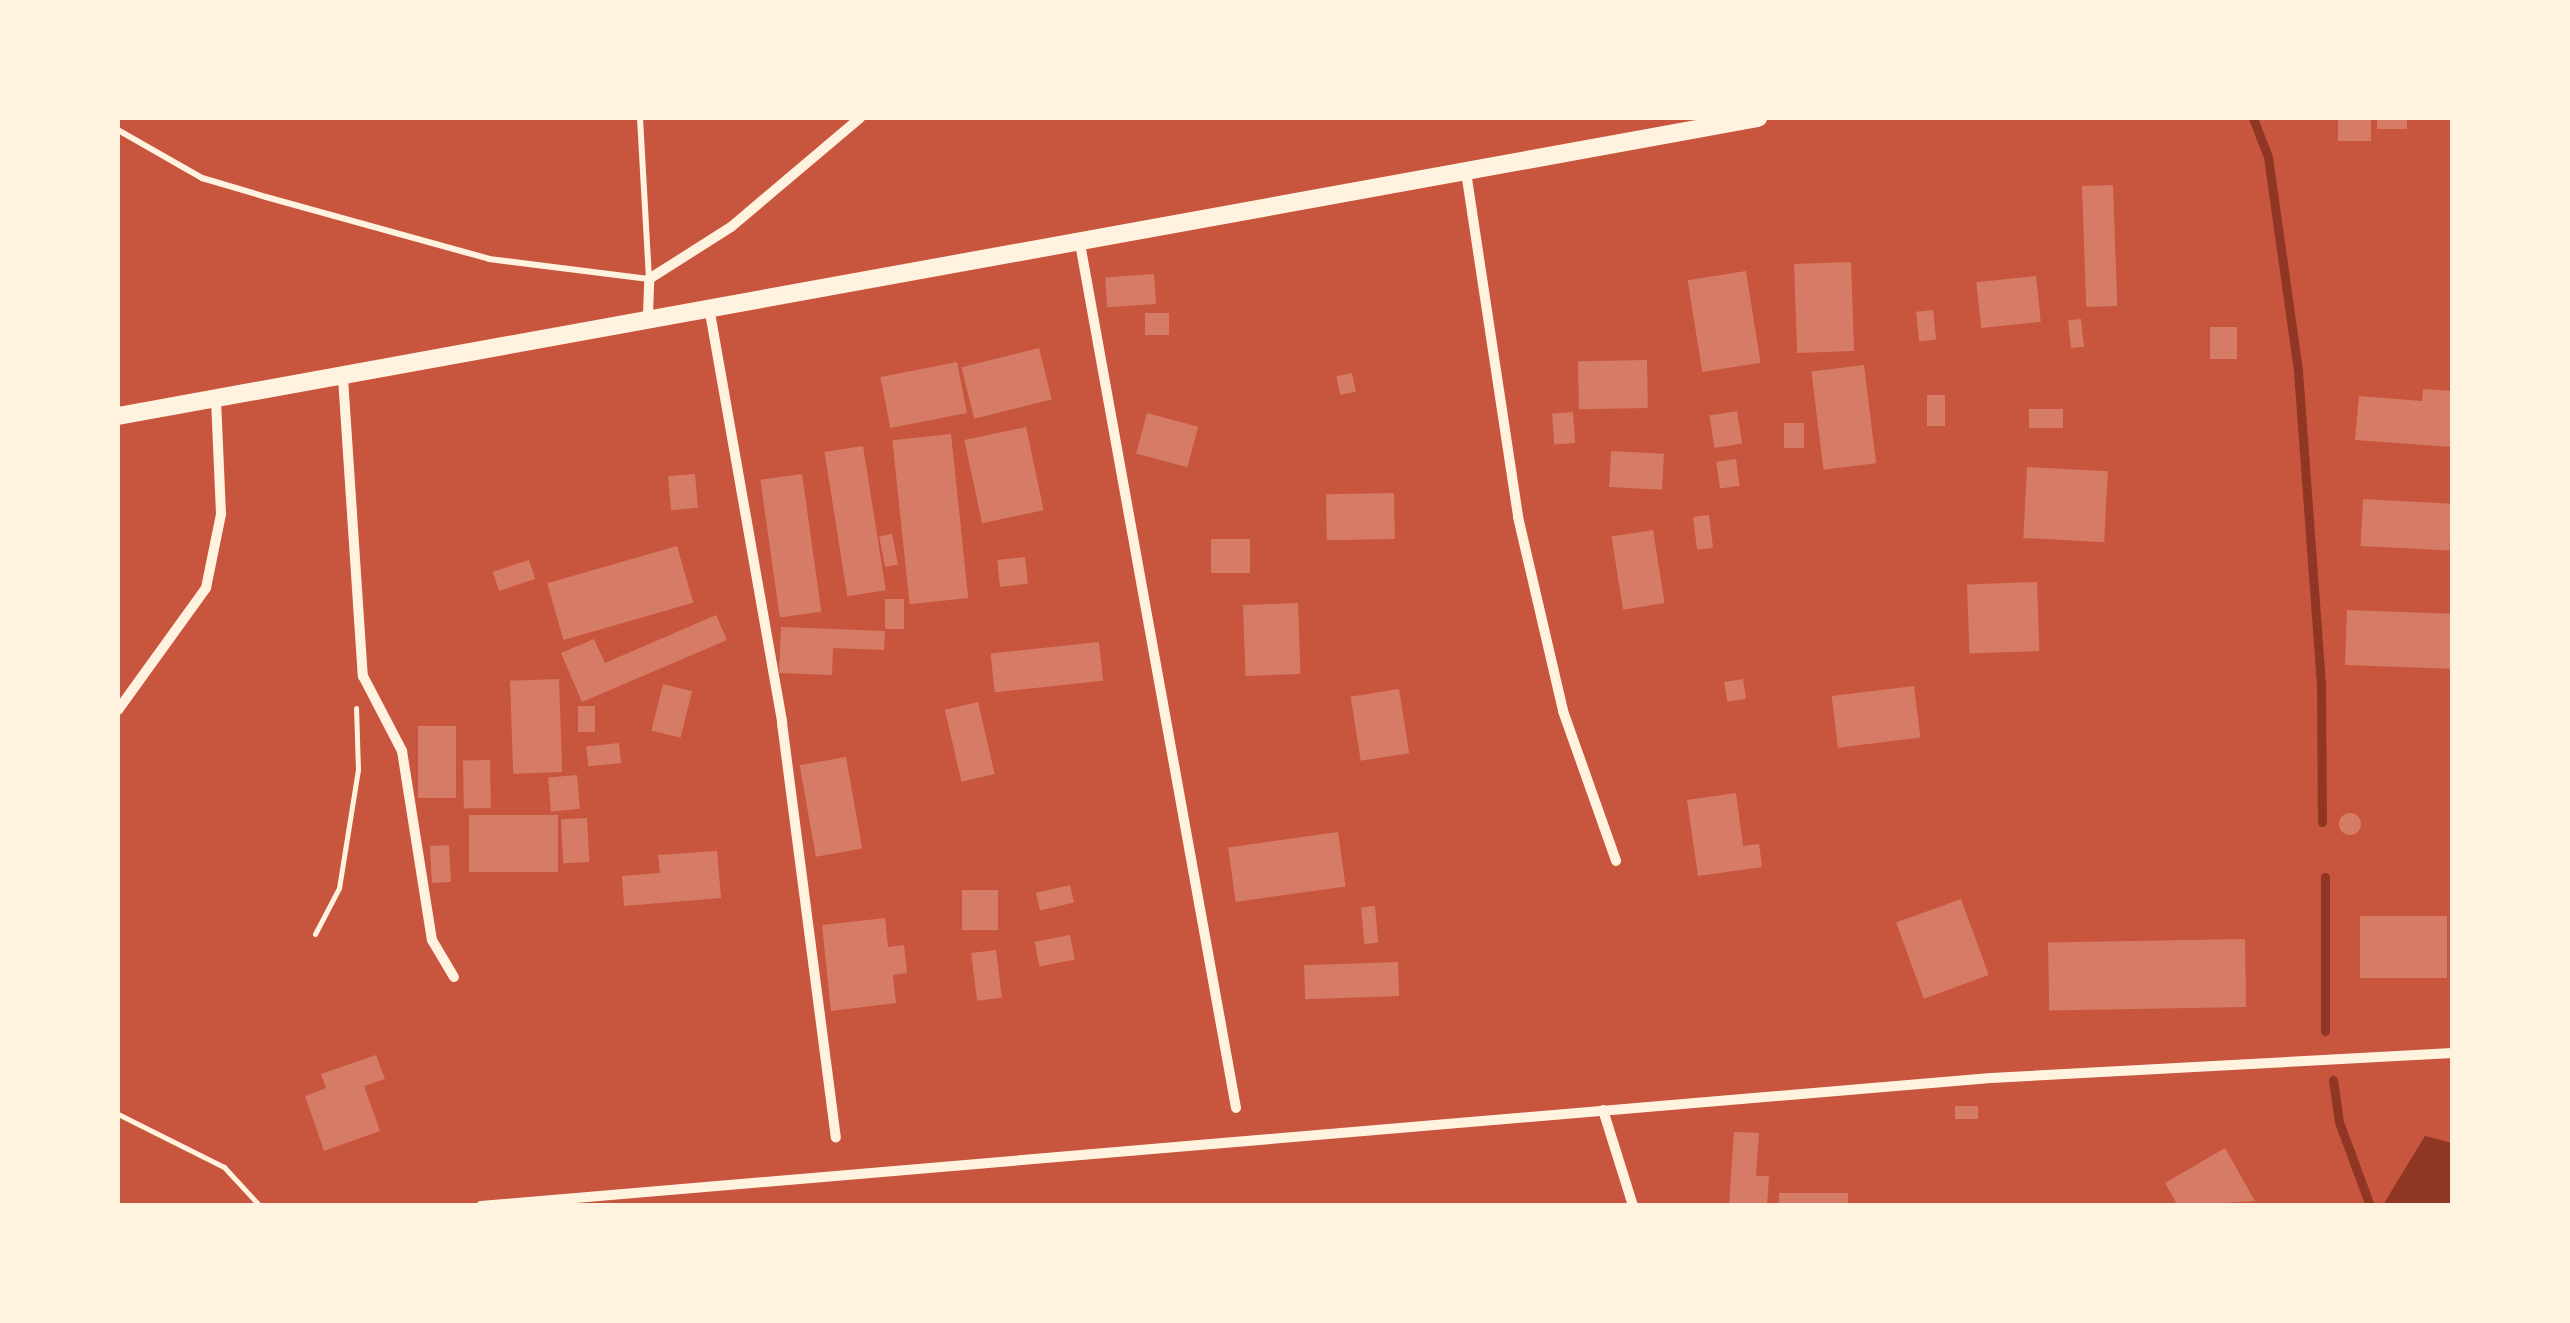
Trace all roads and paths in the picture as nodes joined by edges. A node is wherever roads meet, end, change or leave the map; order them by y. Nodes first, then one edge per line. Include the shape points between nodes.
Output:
1 (640, 118) edge
2 (860, 118) edge
3 (1758, 118) edge
4 (118, 130) edge
5 (1466, 172) junction
6 (1079, 238) junction
7 (650, 279) junction
8 (709, 306) junction
9 (648, 316) junction
10 (343, 378) junction
11 (216, 398) junction
12 (118, 416) edge
13 (363, 676) junction
14 (118, 710) edge
15 (1616, 860) dead end
16 (315, 934) dead end
17 (454, 978) dead end
18 (2452, 1053) edge
19 (1236, 1108) dead end
20 (1602, 1110) junction
21 (118, 1114) edge
22 (836, 1136) dead end
23 (260, 1206) edge
24 (481, 1206) edge
25 (1633, 1206) edge

1 - 7 lane
2 - 7 street via 731,227
3 - 5 main road
4 - 7 lane via 202,178 266,197 488,259
5 - 6 main road
5 - 15 street via 1518,517 1563,711
6 - 8 main road
6 - 19 street
7 - 9 street
8 - 9 main road
8 - 22 street via 782,723
9 - 10 main road
10 - 11 main road
10 - 13 street
11 - 12 main road
11 - 14 street via 222,514 206,588
13 - 16 path via 356,709 358,770 339,888
13 - 17 street via 402,751 432,940
18 - 20 street via 1991,1078
20 - 24 street
20 - 25 street
21 - 23 path via 224,1167

